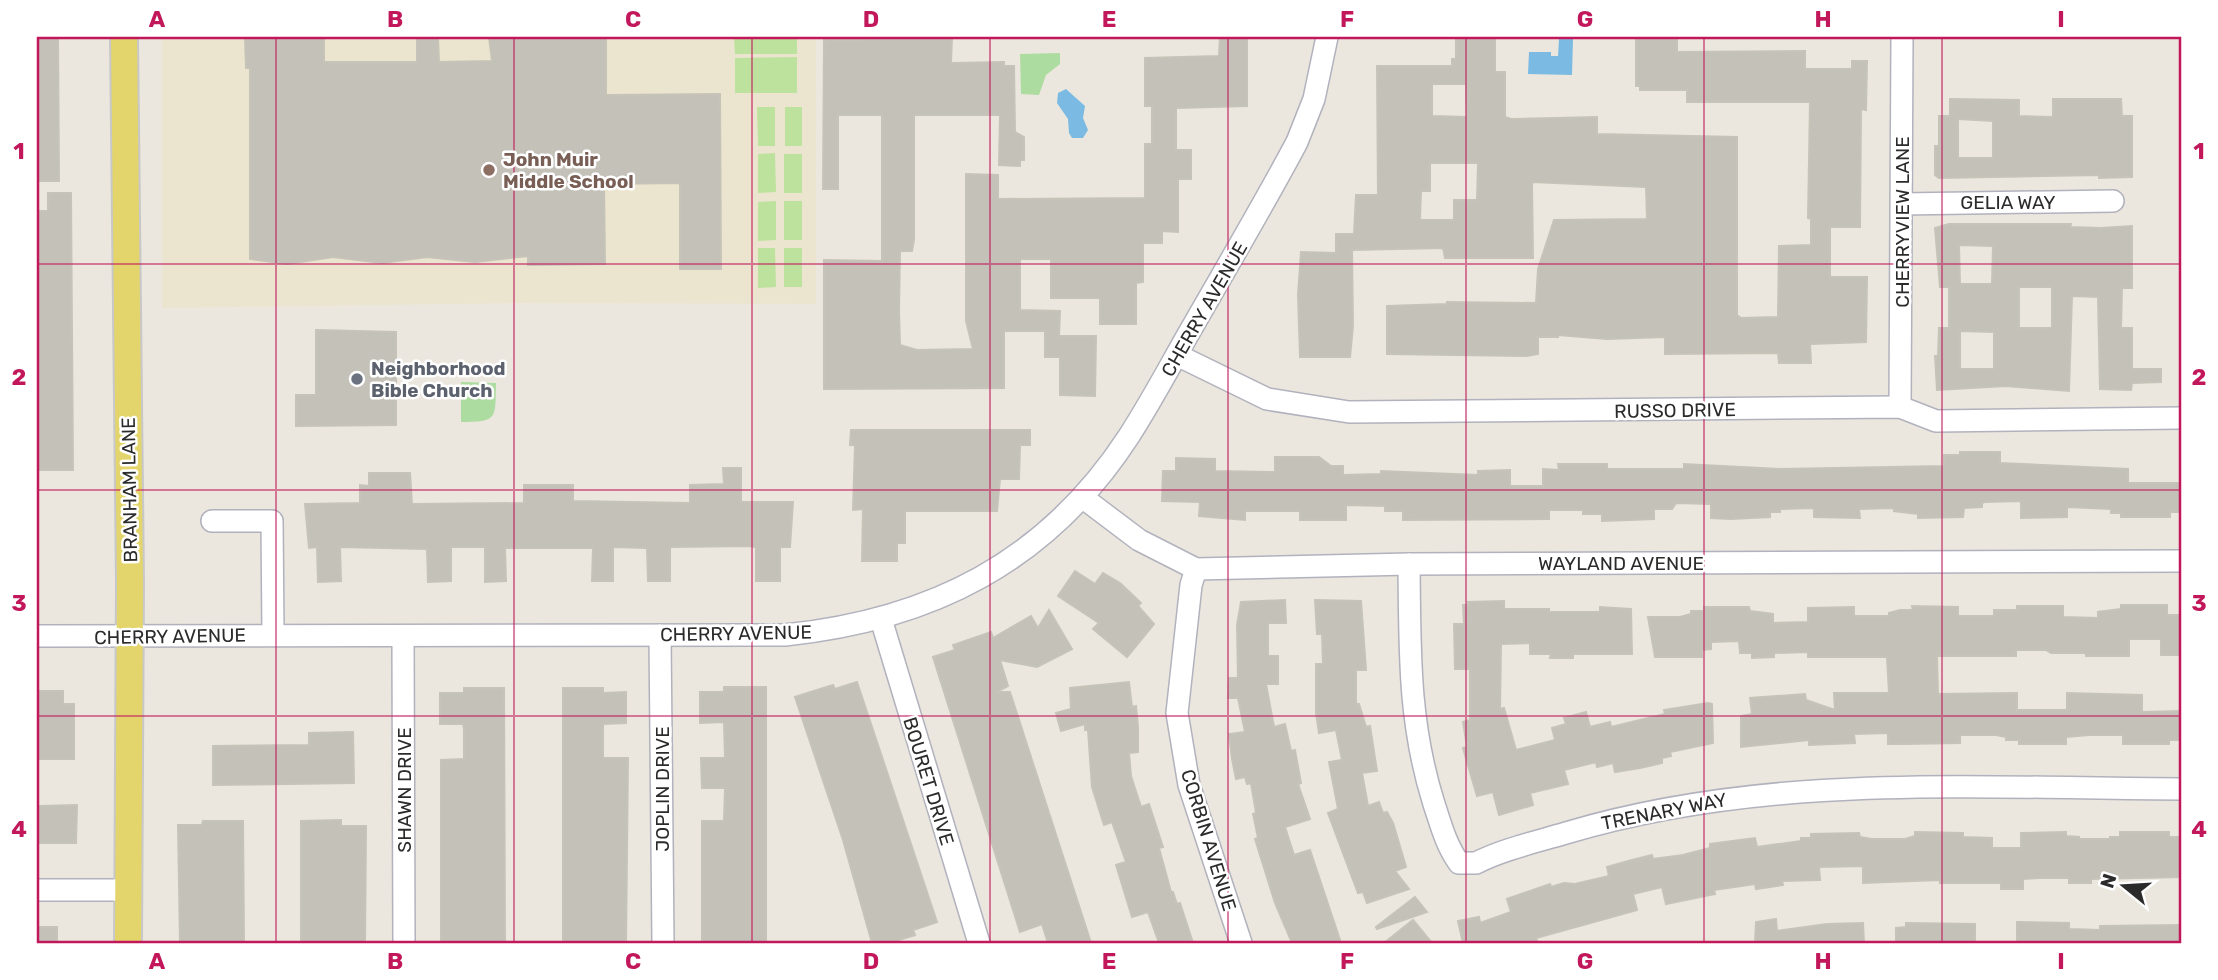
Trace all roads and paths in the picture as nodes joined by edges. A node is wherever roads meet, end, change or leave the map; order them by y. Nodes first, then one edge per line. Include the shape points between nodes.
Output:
1 (124, 37) edge
2 (1326, 37) edge
3 (1902, 37) edge
4 (2113, 201) dead end
5 (1902, 204) junction
6 (1177, 355) junction
7 (1900, 407) junction
8 (2181, 418) edge
9 (1082, 497) junction
10 (212, 521) dead end
11 (2181, 561) edge
12 (1409, 564) junction
13 (1196, 569) junction
14 (881, 619) junction
15 (273, 634) junction
16 (660, 635) junction
17 (37, 636) edge
18 (128, 636) junction
19 (403, 636) junction
20 (2181, 789) edge
21 (37, 890) edge
22 (128, 890) junction
23 (128, 943) edge
24 (404, 943) edge
25 (663, 943) edge
26 (979, 943) edge
27 (1241, 943) edge

1 - 18 main road, BRANHAM LANE
2 - 6 street, CHERRY AVENUE via 1314,99 1297,142
3 - 5 street, CHERRYVIEW LANE
4 - 5 street, GELIA WAY
5 - 7 street, CHERRYVIEW LANE
6 - 7 street, RUSSO DRIVE via 1267,399 1349,412
6 - 9 street, CHERRY AVENUE via 1128,438
7 - 8 street, RUSSO DRIVE via 1936,421
9 - 13 street, WAYLAND AVENUE via 1139,540
9 - 14 street, CHERRY AVENUE via 1055,526 997,568 929,604
10 - 15 street via 272,521
11 - 12 street, WAYLAND AVENUE
12 - 13 street, WAYLAND AVENUE
12 - 20 street, TRENARY WAY via 1411,697 1422,763 1449,850 1459,863 1476,863 1630,814 1739,796 1839,788
13 - 27 street, CORBIN AVENUE via 1177,713 1189,785
14 - 16 street, CHERRY AVENUE via 785,635
14 - 26 street, BOURET DRIVE
15 - 18 street, CHERRY AVENUE
15 - 19 street, CHERRY AVENUE
16 - 19 street, CHERRY AVENUE
16 - 25 street, JOPLIN DRIVE
17 - 18 street, CHERRY AVENUE
18 - 22 main road, BRANHAM LANE
19 - 24 street, SHAWN DRIVE
21 - 22 street
22 - 23 main road, BRANHAM LANE

